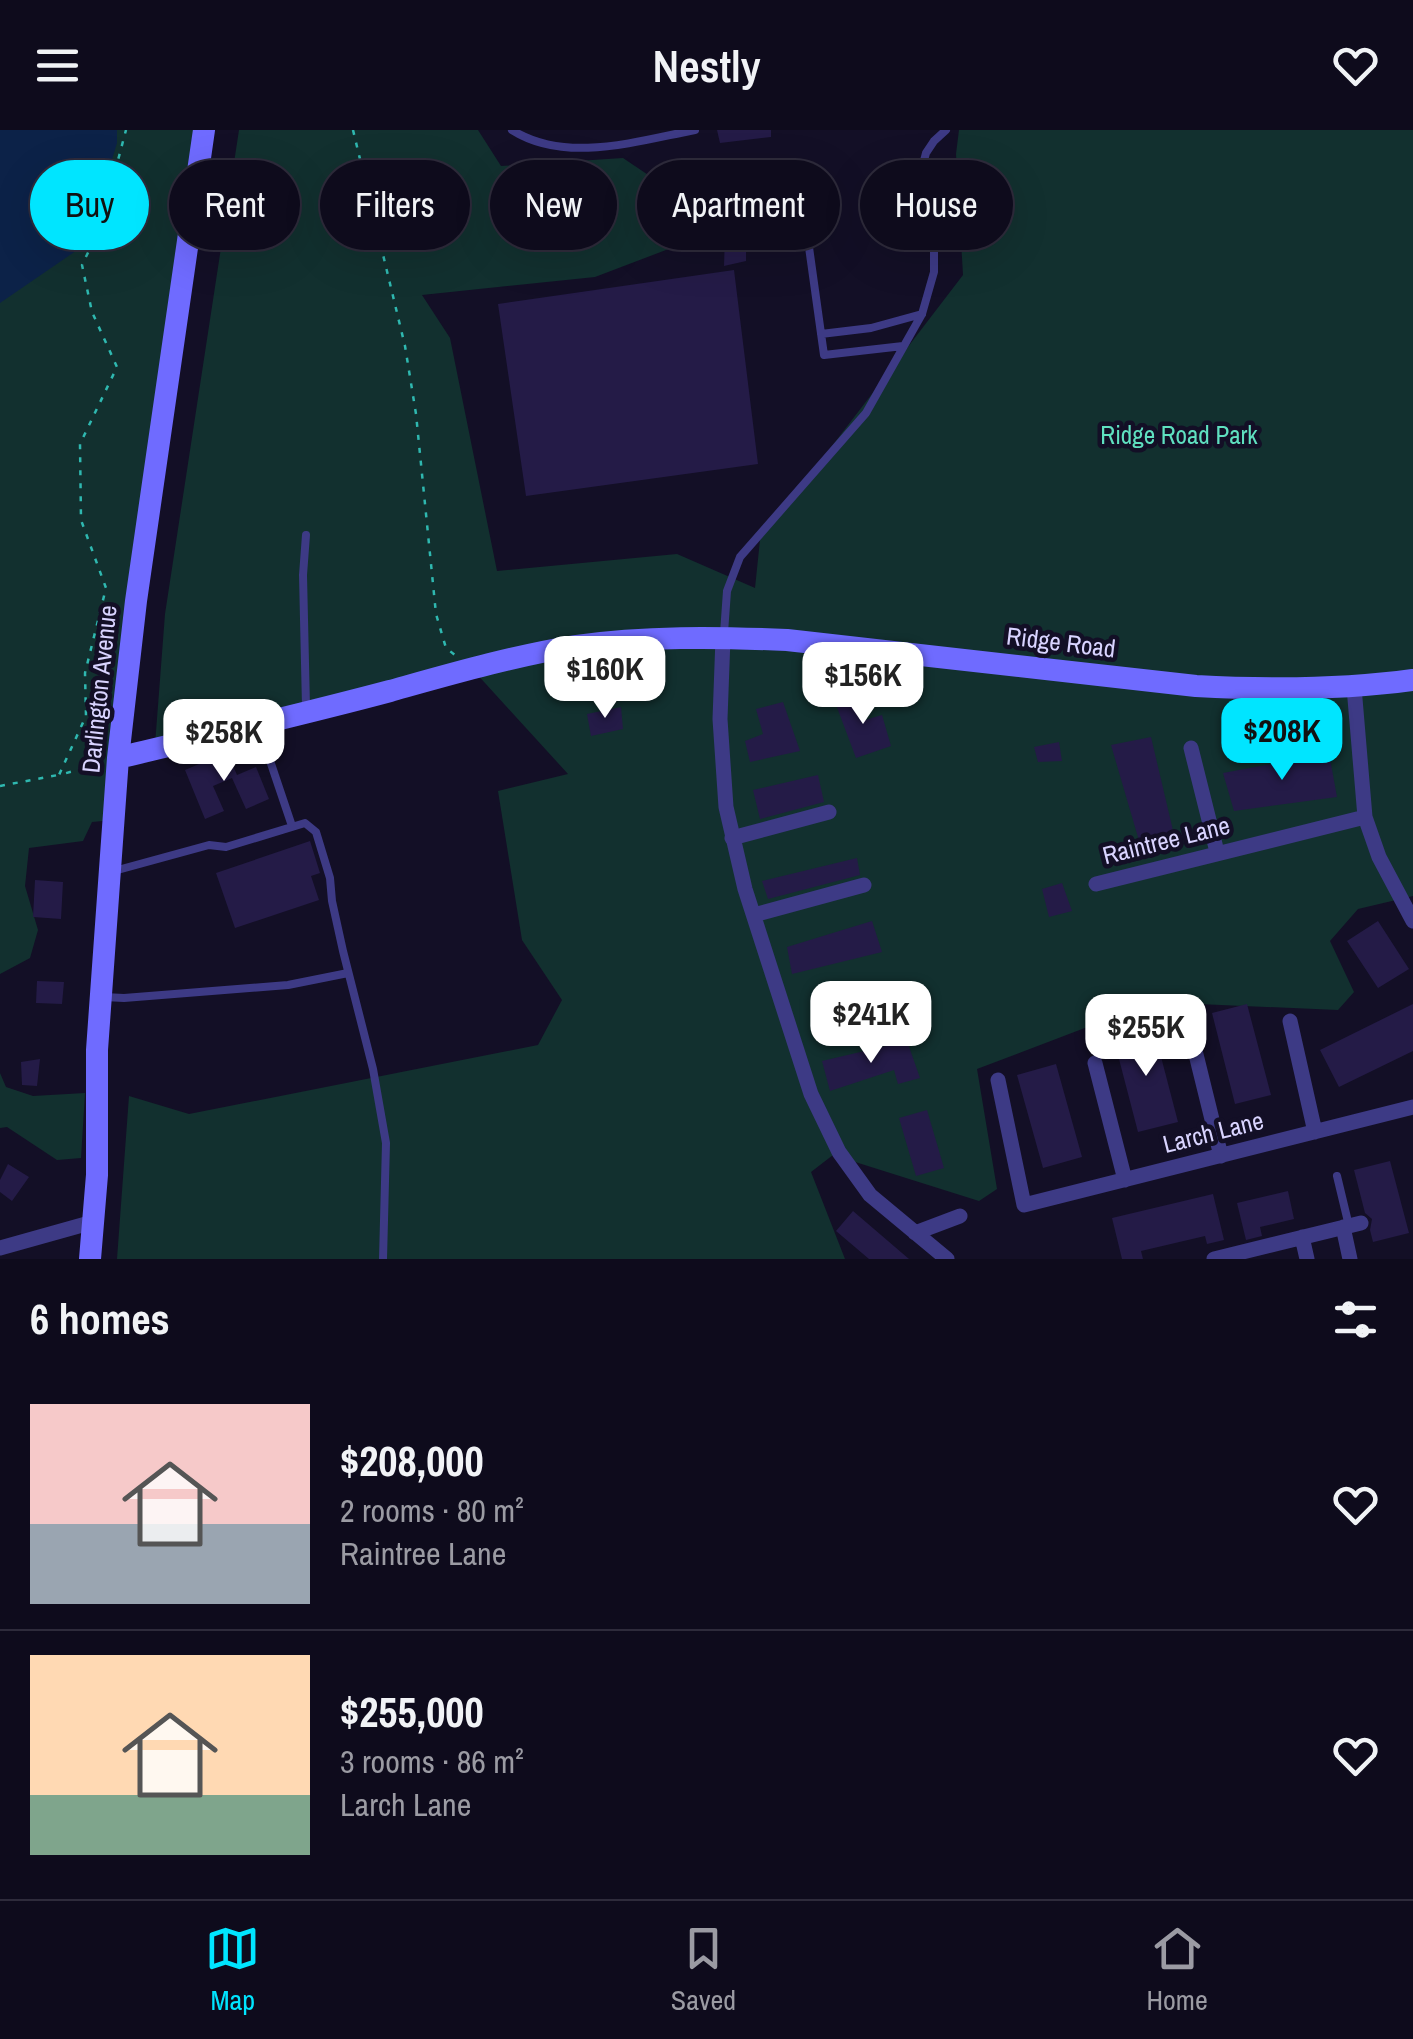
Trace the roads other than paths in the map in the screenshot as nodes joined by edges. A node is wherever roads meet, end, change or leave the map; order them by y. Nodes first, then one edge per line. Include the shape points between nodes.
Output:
1 (204, 130) edge
2 (512, 130) edge
3 (695, 130) edge
4 (946, 130) edge
5 (809, 250) edge
6 (922, 314) junction
7 (820, 334) junction
8 (904, 346) junction
9 (306, 535) dead end
10 (723, 638) junction
11 (1413, 680) edge
12 (1354, 687) junction
13 (306, 712) junction
14 (258, 724) junction
15 (1191, 748) dead end
16 (107, 762) junction
17 (829, 812) dead end
18 (1365, 817) junction
19 (292, 826) junction
20 (732, 838) junction
21 (1217, 852) junction
22 (109, 872) junction
23 (1096, 884) dead end
24 (864, 885) dead end
25 (754, 915) junction
26 (1413, 922) edge
27 (348, 973) junction
28 (100, 996) junction
29 (1290, 1021) dead end
30 (1189, 1026) dead end
31 (1096, 1063) dead end
32 (998, 1080) dead end
33 (1413, 1107) edge
34 (1315, 1132) junction
35 (1221, 1156) junction
36 (1337, 1176) dead end
37 (1125, 1180) junction
38 (960, 1216) dead end
39 (93, 1222) junction
40 (1351, 1225) junction
41 (915, 1233) junction
42 (1302, 1237) junction
43 (0, 1248) edge
44 (90, 1259) edge
45 (383, 1259) edge
46 (947, 1259) edge
47 (1214, 1259) edge
48 (1307, 1259) edge
49 (1350, 1259) edge

1 - 16 street, Darlington Avenue
2 - 3 lane via 573,148
4 - 6 lane via 922,168 934,259
5 - 7 lane
6 - 7 lane
6 - 8 lane
7 - 8 lane via 824,355
8 - 10 lane via 866,414 740,557 727,591
9 - 13 lane
10 - 12 street, Ridge Road via 843,645 1196,686
10 - 13 street, Ridge Road via 573,646
10 - 20 street via 721,758
11 - 12 street, Ridge Road
12 - 18 street
13 - 14 street, Ridge Road
14 - 16 street, Ridge Road
14 - 19 lane
15 - 21 street
16 - 22 street, Darlington Avenue
17 - 20 street
18 - 21 street, Raintree Lane
18 - 26 street
19 - 22 lane
19 - 27 lane via 305,823 316,832
20 - 25 street
21 - 23 street, Raintree Lane
22 - 28 street, Darlington Avenue
24 - 25 street
25 - 41 street via 822,1121 870,1195
27 - 28 lane via 288,985
27 - 45 lane via 386,1142
28 - 39 street, Darlington Avenue
29 - 34 street
30 - 35 street
31 - 37 street
32 - 37 street, Larch Lane via 1024,1206
33 - 34 street, Larch Lane
34 - 35 street, Larch Lane
35 - 37 street, Larch Lane
36 - 40 lane
38 - 41 street
39 - 43 street
39 - 44 street, Darlington Avenue
40 - 42 street
40 - 49 street
41 - 46 street
42 - 47 street
42 - 48 street

